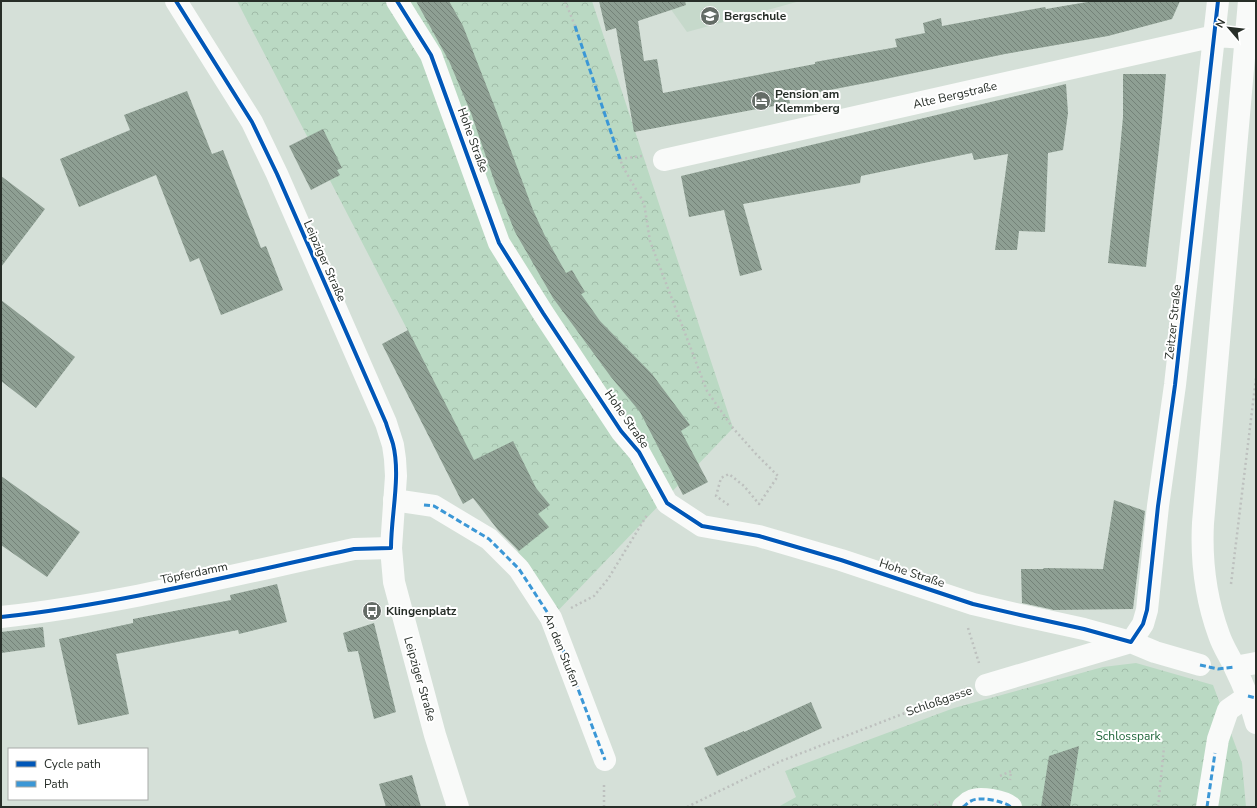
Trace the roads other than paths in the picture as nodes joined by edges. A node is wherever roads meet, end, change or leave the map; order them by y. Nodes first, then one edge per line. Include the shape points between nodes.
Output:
1 (176, 1) edge
2 (397, 1) edge
3 (1218, 1) edge
4 (1249, 1) edge
5 (1215, 36) junction
6 (1246, 38) junction
7 (656, 158) road end
8 (394, 500) junction
9 (391, 548) junction
10 (1, 617) edge
11 (1131, 642) junction
12 (1256, 663) edge
13 (1200, 665) dead end
14 (1235, 667) junction
15 (986, 685) road end
16 (1252, 697) edge
17 (1256, 723) edge
18 (604, 760) dead end
19 (458, 807) edge
20 (964, 807) edge
21 (1011, 807) edge
22 (1207, 807) edge

1 - 8 street, Leipziger Straße via 252,122 277,174 383,417 393,445 396,476
2 - 11 street, Hohe Straße via 431,55 499,242 543,313 621,430 639,452 667,502 702,526 767,538 973,604
3 - 5 street, Zeitzer Straße
4 - 6 street
5 - 6 street, Alte Bergstraße
5 - 7 street, Alte Bergstraße
5 - 11 street, Zeitzer Straße via 1176,385 1158,506 1147,610 1143,624
6 - 14 street via 1202,548 1206,587 1214,620
8 - 9 street, Leipziger Straße
8 - 18 street, An den Stufen via 434,506 489,539 519,569 551,618
9 - 10 street, Töpferdamm via 354,549 134,596
9 - 19 street, Leipziger Straße via 400,609
11 - 13 street
11 - 15 street, Schloßgasse
12 - 14 street
14 - 16 street
16 - 17 street
16 - 22 street via 1228,710 1218,739
20 - 21 street via 972,800 992,799

